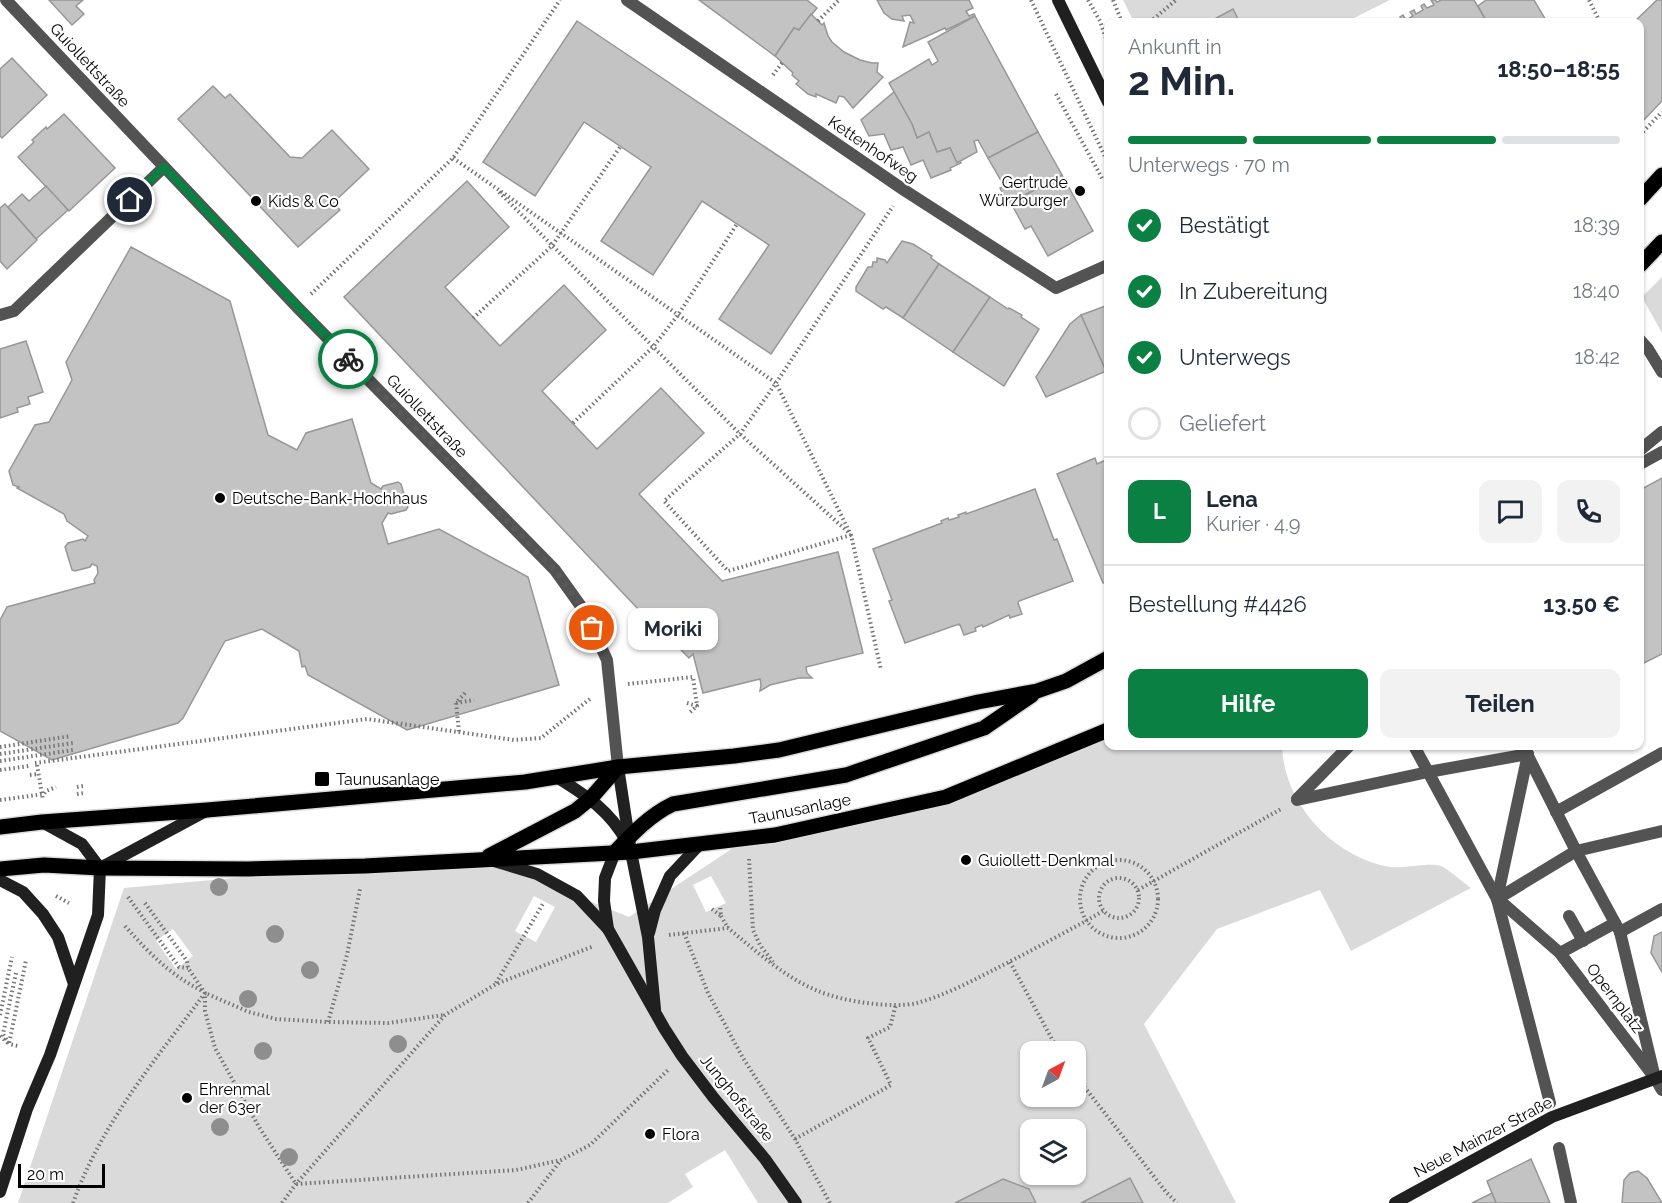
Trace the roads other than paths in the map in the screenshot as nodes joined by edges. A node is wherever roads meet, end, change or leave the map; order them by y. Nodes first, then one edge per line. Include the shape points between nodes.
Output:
1 (6, 0) edge
2 (627, 0) edge
3 (1058, 0) edge
4 (1104, 94) edge
5 (164, 167) junction
6 (1662, 175) edge
7 (1644, 195) edge
8 (1662, 242) edge
9 (1644, 261) edge
10 (1104, 267) edge
11 (0, 315) edge
12 (1644, 344) edge
13 (1662, 372) edge
14 (1662, 432) edge
15 (1644, 447) edge
16 (1662, 452) edge
17 (1644, 462) edge
18 (1104, 660) edge
19 (1037, 691) junction
20 (1104, 732) edge
21 (1345, 750) edge
22 (1416, 750) edge
23 (1525, 750) edge
24 (1662, 753) edge
25 (618, 767) junction
26 (1428, 772) junction
27 (558, 778) junction
28 (591, 798) junction
29 (207, 810) junction
30 (1556, 812) junction
31 (43, 814) junction
32 (0, 827) edge
33 (1662, 831) edge
34 (629, 843) junction
35 (701, 843) junction
36 (1576, 851) junction
37 (615, 852) junction
38 (484, 859) junction
39 (100, 868) junction
40 (0, 869) edge
41 (0, 880) edge
42 (1497, 898) junction
43 (1662, 909) edge
44 (1570, 917) dead end
45 (1618, 928) junction
46 (608, 929) junction
47 (648, 937) junction
48 (1583, 941) junction
49 (1560, 954) junction
50 (74, 984) junction
51 (656, 1013) junction
52 (1658, 1077) edge
53 (1662, 1090) edge
54 (1550, 1103) dead end
55 (1559, 1148) dead end
56 (0, 1192) edge
57 (796, 1203) edge
58 (1395, 1203) edge
59 (1571, 1203) edge

1 - 5 street, Guiollettstraße
2 - 10 street, Kettenhofweg via 904,190 1056,288
3 - 4 main road
5 - 11 street via 14,310
5 - 25 street, Guiollettstraße via 555,570 585,612 607,660
6 - 7 main road
8 - 9 main road
12 - 13 street
14 - 15 street
16 - 17 street
18 - 19 main road via 1066,681
19 - 25 main road via 779,750
19 - 34 main road via 984,728 846,775 673,804 658,811
20 - 35 main road, Taunusanlage via 946,796 775,835
21 - 26 street via 1296,800
22 - 26 street, Opernplatz
23 - 26 street
23 - 30 street, Opernplatz
23 - 42 street, Opernplatz
24 - 30 street
25 - 27 main road
25 - 28 main road, Taunusanlage
25 - 34 main road, Junghofstraße
26 - 42 street, Opernplatz
27 - 28 main road
27 - 29 main road
28 - 34 main road
28 - 38 main road, Taunusanlage via 575,812
29 - 31 main road via 106,817
29 - 39 main road
30 - 36 street, Opernplatz
31 - 32 main road
31 - 39 main road via 82,844
33 - 36 street
34 - 35 main road, Taunusanlage
34 - 37 main road, Taunusanlage
34 - 47 main road, Junghofstraße
35 - 47 main road via 670,876
36 - 42 street
36 - 45 street, Opernplatz
37 - 38 main road, Taunusanlage
37 - 46 main road, Junghofstraße via 605,878 603,901
38 - 39 main road, Taunusanlage via 248,869
38 - 46 main road via 537,874 577,896
39 - 40 main road, Taunusanlage via 44,865
39 - 50 main road via 98,915
41 - 50 main road via 23,892 43,914 58,937
42 - 49 street, Opernplatz
42 - 54 street, Opernplatz
43 - 45 street
44 - 48 street
45 - 48 street, Opernplatz
45 - 52 street, Opernplatz
46 - 51 main road, Junghofstraße
47 - 51 main road, Junghofstraße
48 - 49 street, Opernplatz
49 - 52 street, Opernplatz
50 - 56 main road
51 - 57 main road, Junghofstraße via 682,1056
52 - 53 street
52 - 58 main road, Neue Mainzer Straße via 1552,1117
55 - 59 street

